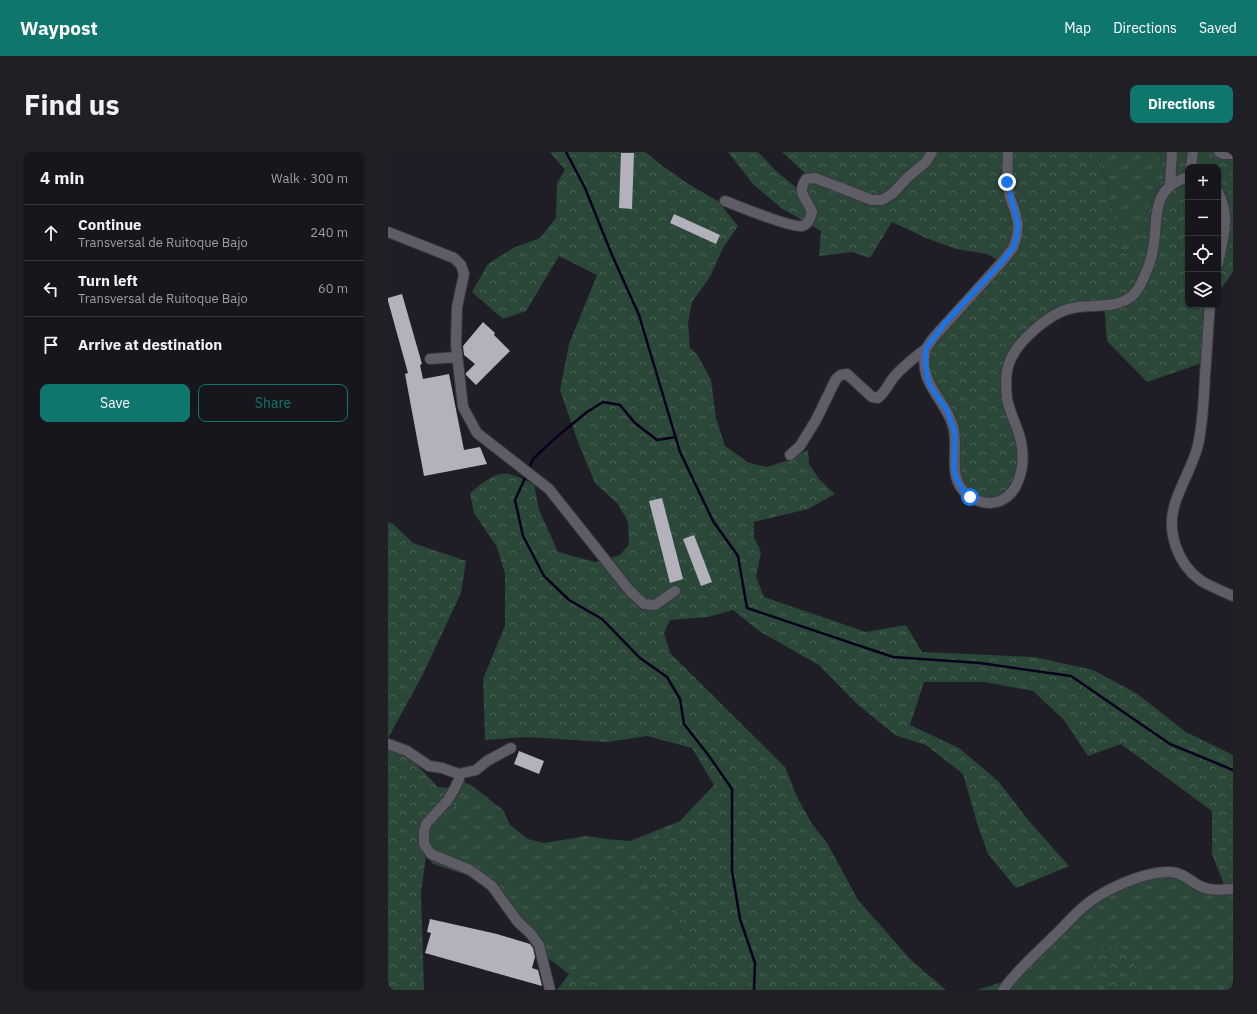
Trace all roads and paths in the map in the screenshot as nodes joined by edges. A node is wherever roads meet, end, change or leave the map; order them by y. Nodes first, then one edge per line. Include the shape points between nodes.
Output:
1 (932, 152) edge
2 (1008, 152) edge
3 (1172, 152) edge
4 (1194, 152) edge
5 (1219, 152) edge
6 (1233, 154) edge
7 (1192, 164) edge
8 (1185, 178) edge
9 (1170, 185) junction
10 (1221, 198) edge
11 (725, 200) dead end
12 (388, 232) edge
13 (1221, 249) edge
14 (1210, 308) edge
15 (926, 348) junction
16 (456, 357) junction
17 (430, 359) dead end
18 (790, 455) dead end
19 (675, 591) dead end
20 (1233, 596) edge
21 (388, 744) edge
22 (510, 748) dead end
23 (459, 774) junction
24 (1233, 889) edge
25 (550, 990) edge
26 (1003, 990) edge

1 - 11 street via 926,162 882,200 872,200 815,178 806,179 801,193 812,212 810,220 802,226 790,225
2 - 15 street via 1007,182 1018,224 1013,248 945,323
3 - 9 street
4 - 7 street
5 - 6 street
8 - 9 street
9 - 15 street via 1163,194 1159,206 1149,267 1140,287 1132,296 1121,302 1071,308 1053,316 1027,337 1008,366 1008,400 1021,442 1023,459 1019,480 1008,497 989,503 980,501 967,494 958,484 954,468 955,433 947,410 928,381
10 - 13 street via 1224,203 1225,230
12 - 16 street via 454,258 461,265 464,274 457,307
14 - 20 street via 1198,446 1174,507 1173,540 1188,567 1199,579
15 - 18 street via 893,378 878,398 872,396 847,374 840,375 800,446
16 - 17 street
16 - 19 street via 463,407 477,433 549,489 630,591 644,604 655,605
21 - 23 street via 407,751 430,766
22 - 23 street via 476,770
23 - 25 street via 455,788 426,824 424,844 431,854 470,870 492,886 518,922 539,945
24 - 26 street via 1202,887 1175,872 1164,872 1118,886 1101,894 1082,908 1010,979

